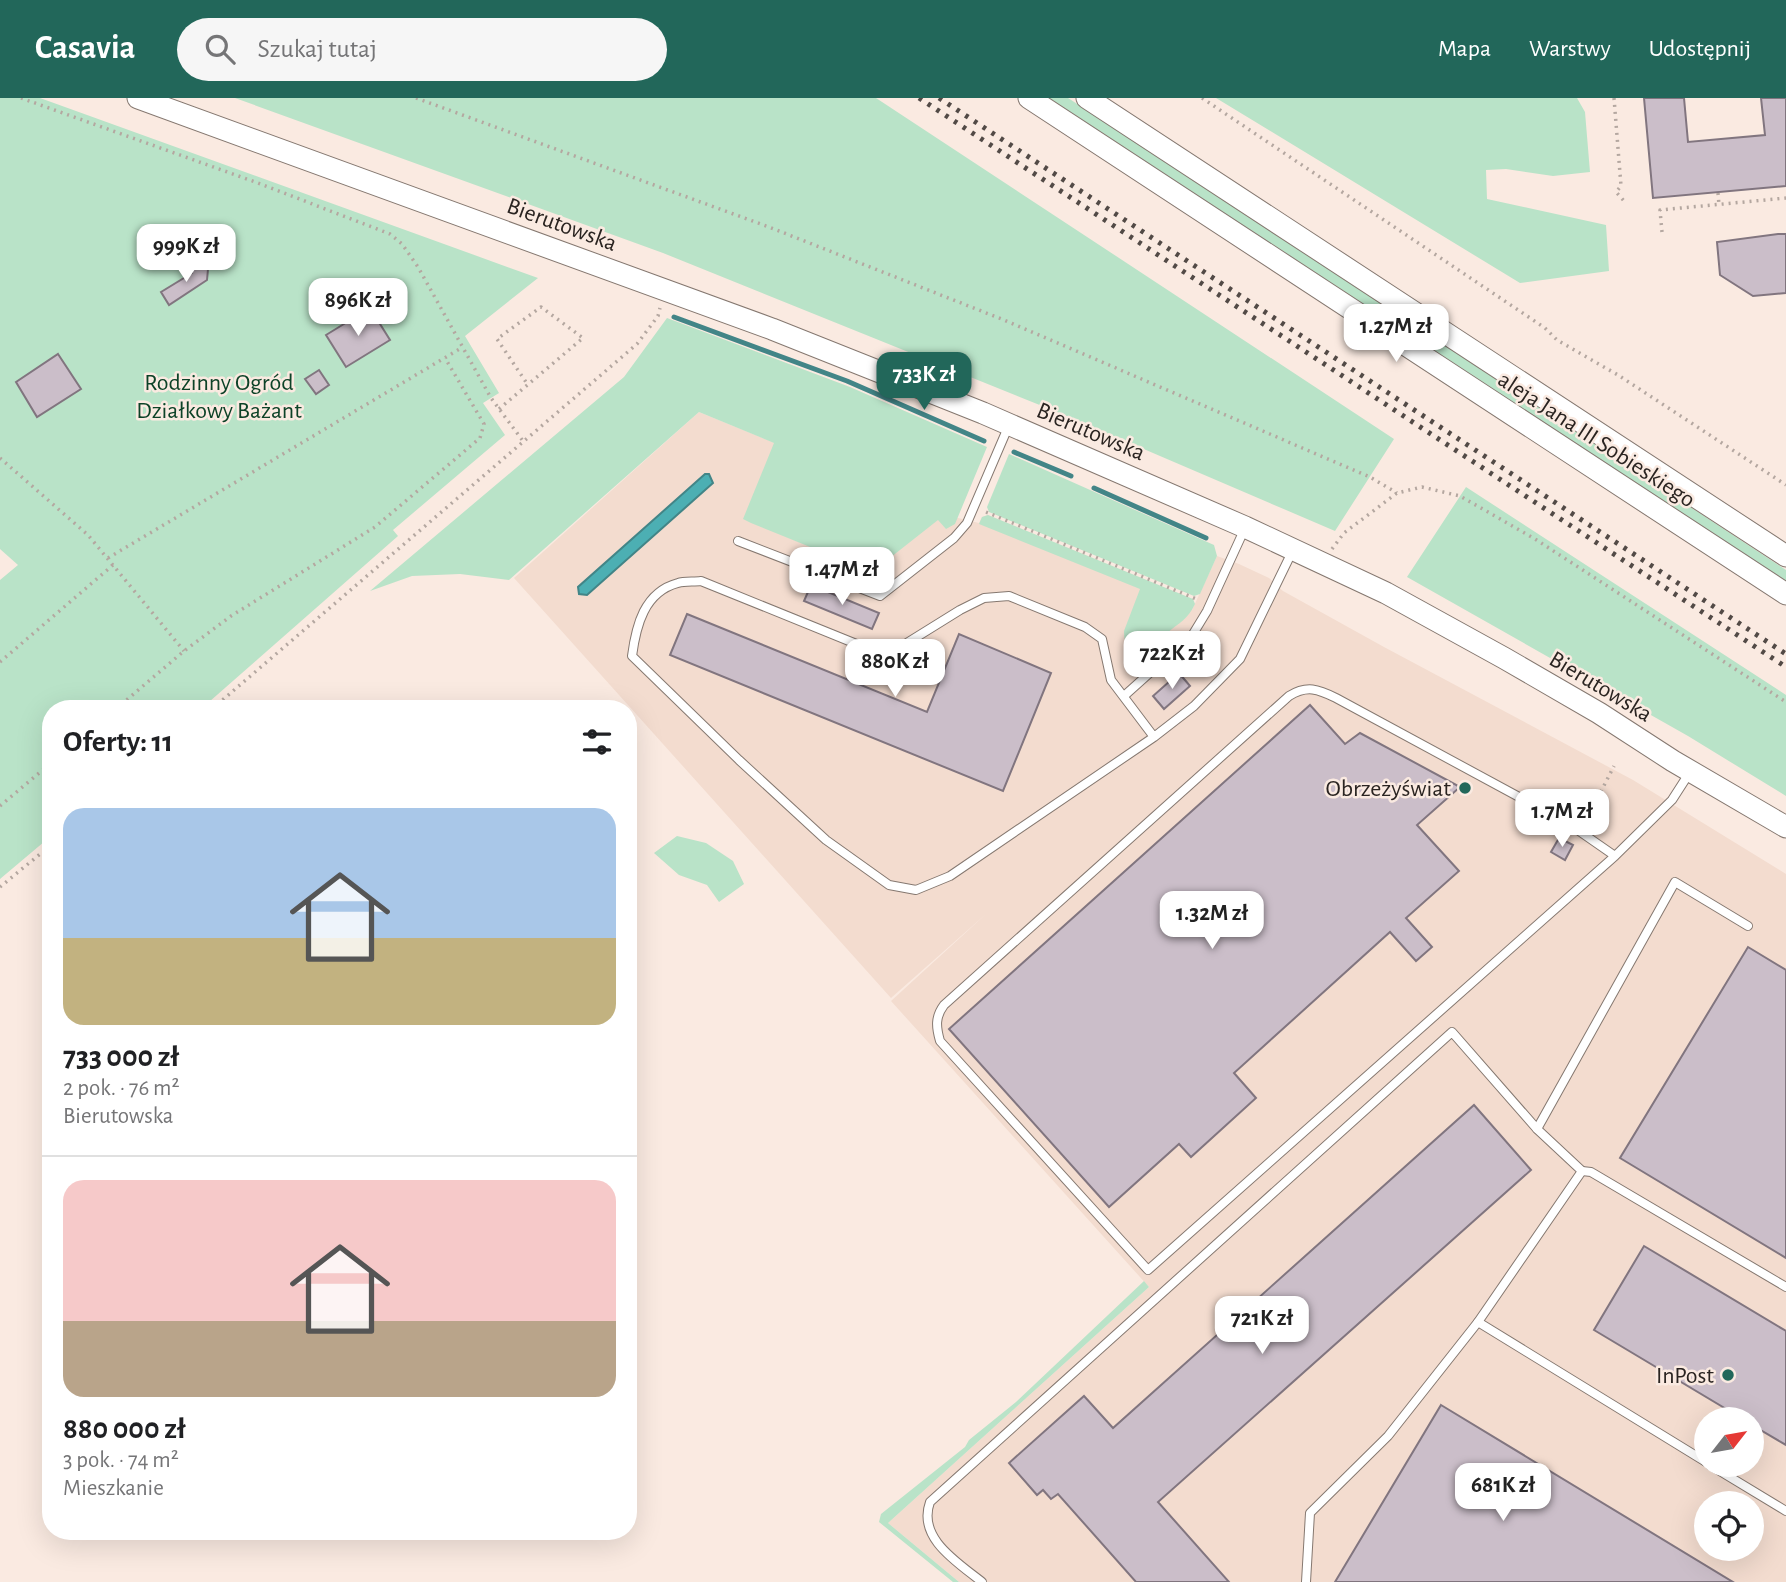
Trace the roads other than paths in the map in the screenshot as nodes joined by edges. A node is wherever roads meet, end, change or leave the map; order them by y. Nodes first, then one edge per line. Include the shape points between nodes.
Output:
1 (138, 98) edge
2 (1028, 98) edge
3 (1087, 98) edge
4 (1009, 425) junction
5 (1245, 527) junction
6 (738, 541) dead end
7 (1294, 549) junction
8 (1786, 556) edge
9 (1786, 594) edge
10 (1124, 696) junction
11 (1154, 737) junction
12 (1690, 772) junction
13 (1786, 827) edge
14 (1615, 856) junction
15 (1748, 926) dead end
16 (1537, 1129) junction
17 (1582, 1171) junction
18 (1786, 1287) edge
19 (1478, 1322) junction
20 (1694, 1455) edge
21 (1730, 1477) edge
22 (1786, 1511) edge
23 (982, 1582) edge
24 (1306, 1582) edge

1 - 4 street, Bierutowska via 772,329
2 - 9 street, aleja Jana III Sobieskiego
3 - 8 street, aleja Jana III Sobieskiego
4 - 5 street, Bierutowska
4 - 6 lane via 967,523 880,596
5 - 7 street, Bierutowska
5 - 10 lane via 1193,634
7 - 11 lane via 1240,659 1194,706
7 - 12 street, Bierutowska via 1504,658
10 - 11 lane
10 - 11 lane via 1111,680 1102,639 1085,627 1009,597 984,598 886,656 701,581 678,583 649,601 636,627 632,656 825,840 889,885 916,890 950,876
12 - 13 street, Bierutowska
12 - 14 lane via 1672,800
14 - 14 lane via 1148,1270 940,1041 936,1024 944,1005 1297,691 1312,688 1336,698 1578,829
15 - 16 lane via 1675,882
16 - 17 lane
16 - 23 lane via 1452,1032 930,1502 928,1528 943,1550
17 - 18 lane via 1591,1172
17 - 19 lane
19 - 20 lane
19 - 24 lane via 1388,1436 1310,1513
21 - 22 lane

